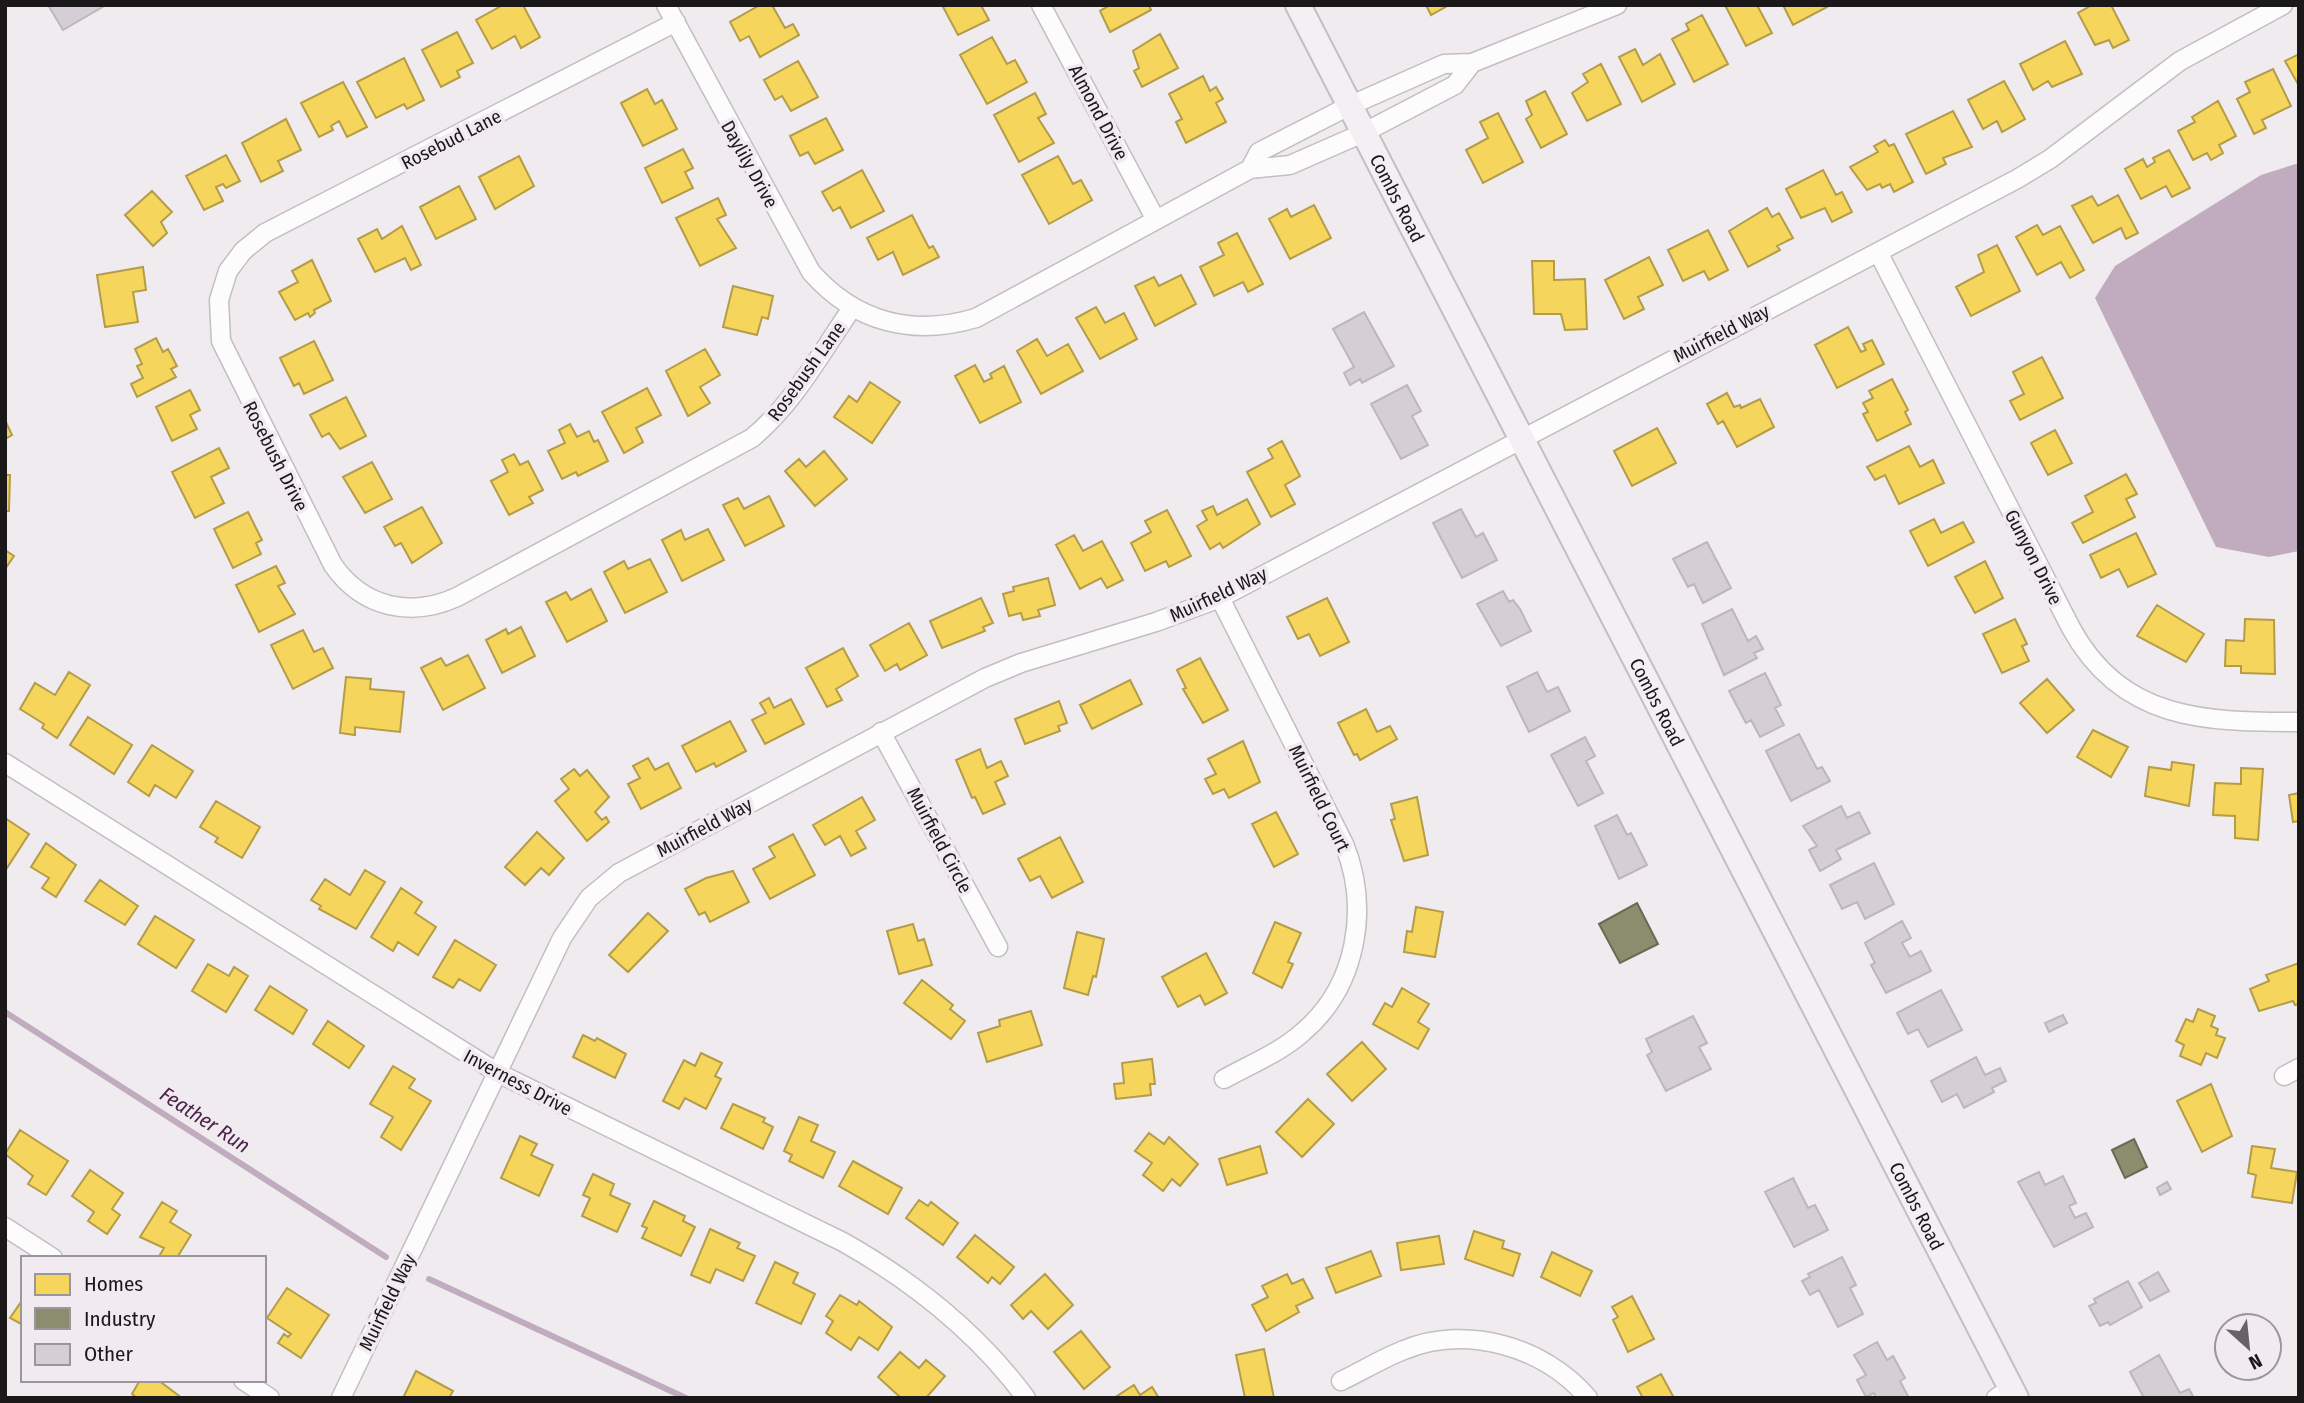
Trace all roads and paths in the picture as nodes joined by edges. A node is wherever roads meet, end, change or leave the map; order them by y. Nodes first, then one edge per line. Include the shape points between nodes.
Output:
1 (666, 5) edge
2 (1041, 5) edge
3 (1298, 5) edge
4 (1617, 5) edge
5 (2283, 5) edge
6 (676, 22) junction
7 (1472, 63) junction
8 (1349, 106) junction
9 (1363, 133) junction
10 (1250, 169) junction
11 (1156, 220) junction
12 (1878, 252) junction
13 (234, 263) joint
14 (852, 308) junction
15 (1523, 436) junction
16 (1220, 598) junction
17 (404, 607) joint
18 (2299, 722) edge
19 (881, 732) junction
20 (5, 763) edge
21 (998, 947) dead end
22 (498, 1073) junction
23 (1224, 1079) dead end
24 (5, 1227) edge
25 (50, 1256) edge
26 (1341, 1381) dead end
27 (246, 1382) edge
28 (2008, 1395) edge
29 (270, 1398) edge
30 (341, 1398) edge
31 (1026, 1398) edge
32 (1588, 1398) edge

1 - 6 street, Daylily Drive
2 - 11 street, Almond Drive
3 - 8 street, Combs Road
4 - 7 street
5 - 12 street, Muirfield Way via 2180,61 2050,159
6 - 13 street, Rosebud Lane via 265,233
6 - 14 street, Daylily Drive via 802,259 826,289
7 - 8 street, Rosebush Lane via 1444,64
7 - 9 street, Rosebush Lane via 1455,85
8 - 9 street, Combs Road
8 - 10 street, Rosebush Lane via 1259,152
9 - 10 street, Rosebush Lane via 1290,165
9 - 15 street, Combs Road
10 - 11 street, Rosebush Lane
11 - 14 street, Rosebush Lane via 1003,304 957,324 908,327 879,321
12 - 15 street, Muirfield Way
12 - 18 street, Gunyon Drive via 2065,616 2093,661 2130,694 2166,711 2194,718
13 - 17 street, Rosebush Drive via 221,290 218,311 228,360 338,573 361,594
14 - 17 street, Rosebush Lane via 780,412 752,438 457,597 429,607
15 - 16 street, Muirfield Way
15 - 28 street, Combs Road
16 - 19 street, Muirfield Way via 1021,663
16 - 23 street, Muirfield Court via 1344,844 1358,900 1357,930 1347,969 1317,1018 1279,1049
19 - 21 street, Muirfield Circle
19 - 22 street, Muirfield Way via 627,867 596,891 562,938
20 - 22 street, Inverness Drive
22 - 30 street, Muirfield Way
22 - 31 street, Inverness Drive via 869,1256 958,1323
24 - 25 street
26 - 32 street via 1405,1349 1462,1340 1490,1342 1527,1353 1560,1372
27 - 29 street

